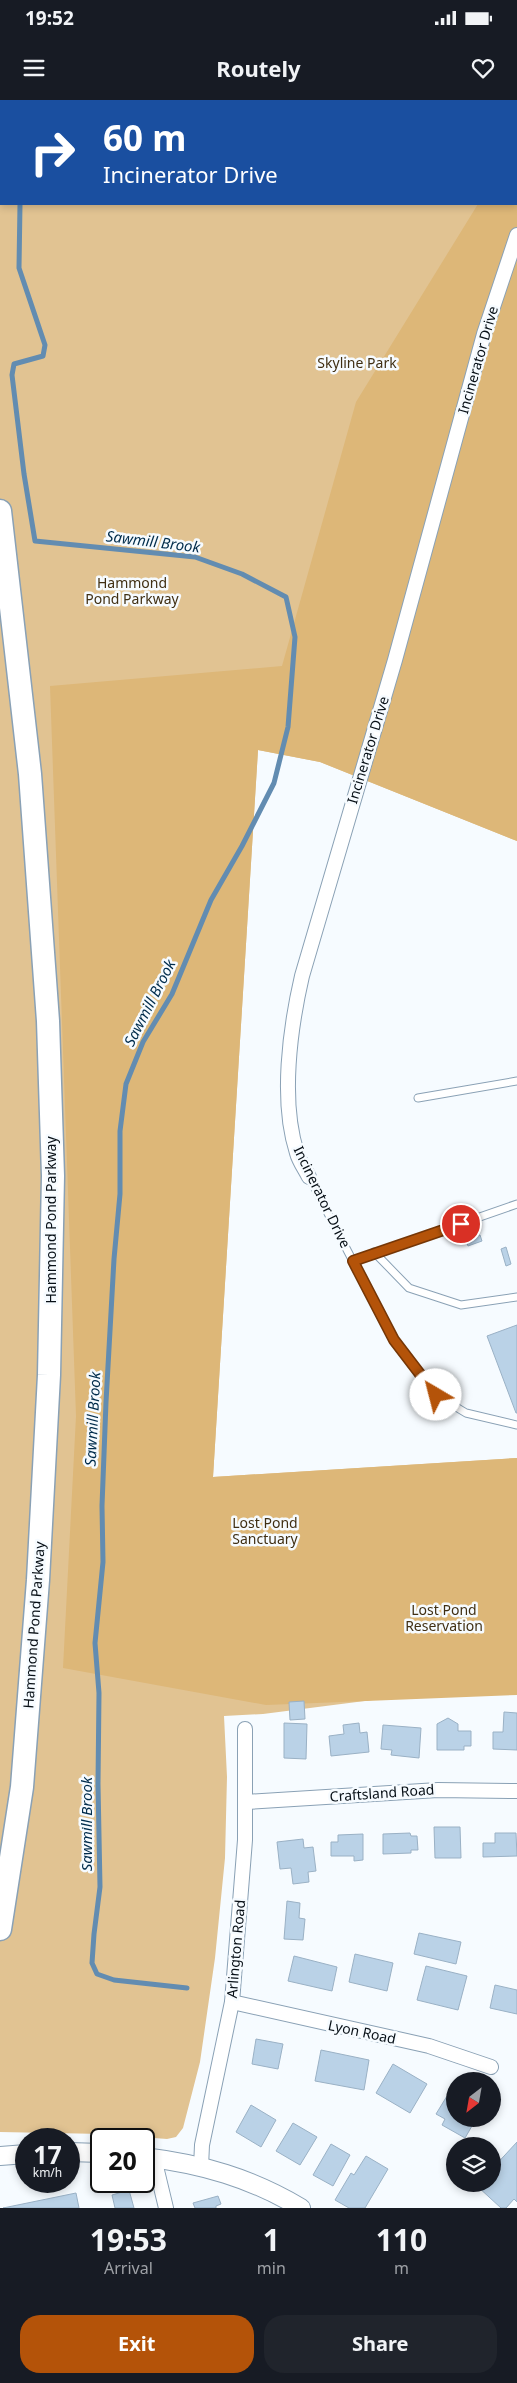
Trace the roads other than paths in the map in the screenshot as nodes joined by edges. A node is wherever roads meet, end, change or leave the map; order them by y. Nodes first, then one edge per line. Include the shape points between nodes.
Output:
1 (517, 235) edge
2 (0, 511) edge
3 (517, 1081) edge
4 (418, 1098) dead end
5 (309, 1177) joint
6 (517, 1204) edge
7 (374, 1252) junction
8 (353, 1261) junction
9 (517, 1297) edge
10 (517, 1425) edge
11 (245, 1729) dead end
12 (517, 1791) edge
13 (246, 1802) junction
14 (0, 1929) edge
15 (232, 2002) junction
16 (491, 2067) dead end
17 (15, 2155) edge
18 (0, 2156) edge
19 (155, 2159) edge
20 (201, 2167) junction
21 (155, 2176) edge
22 (166, 2208) edge
23 (302, 2208) edge

1 - 5 street, Incinerator Drive via 484,334 395,660 298,992 292,1022 289,1094 293,1139
2 - 14 main road, Hammond Pond Parkway via 30,774 48,1021 53,1176 49,1374 38,1589 22,1787
3 - 4 lane
5 - 8 lane, Incinerator Drive
6 - 7 lane, Incinerator Drive
7 - 8 lane, Incinerator Drive
7 - 9 lane via 409,1288 461,1305
8 - 10 lane, Incinerator Drive via 394,1340 436,1395 466,1413
11 - 13 street, Arlington Road
12 - 13 street, Craftsland Road via 438,1790
13 - 15 street, Arlington Road
15 - 16 street, Lyon Road via 429,2046
15 - 20 street, Arlington Road via 202,2145
17 - 18 street
19 - 20 street
20 - 23 street via 248,2180
21 - 22 street

